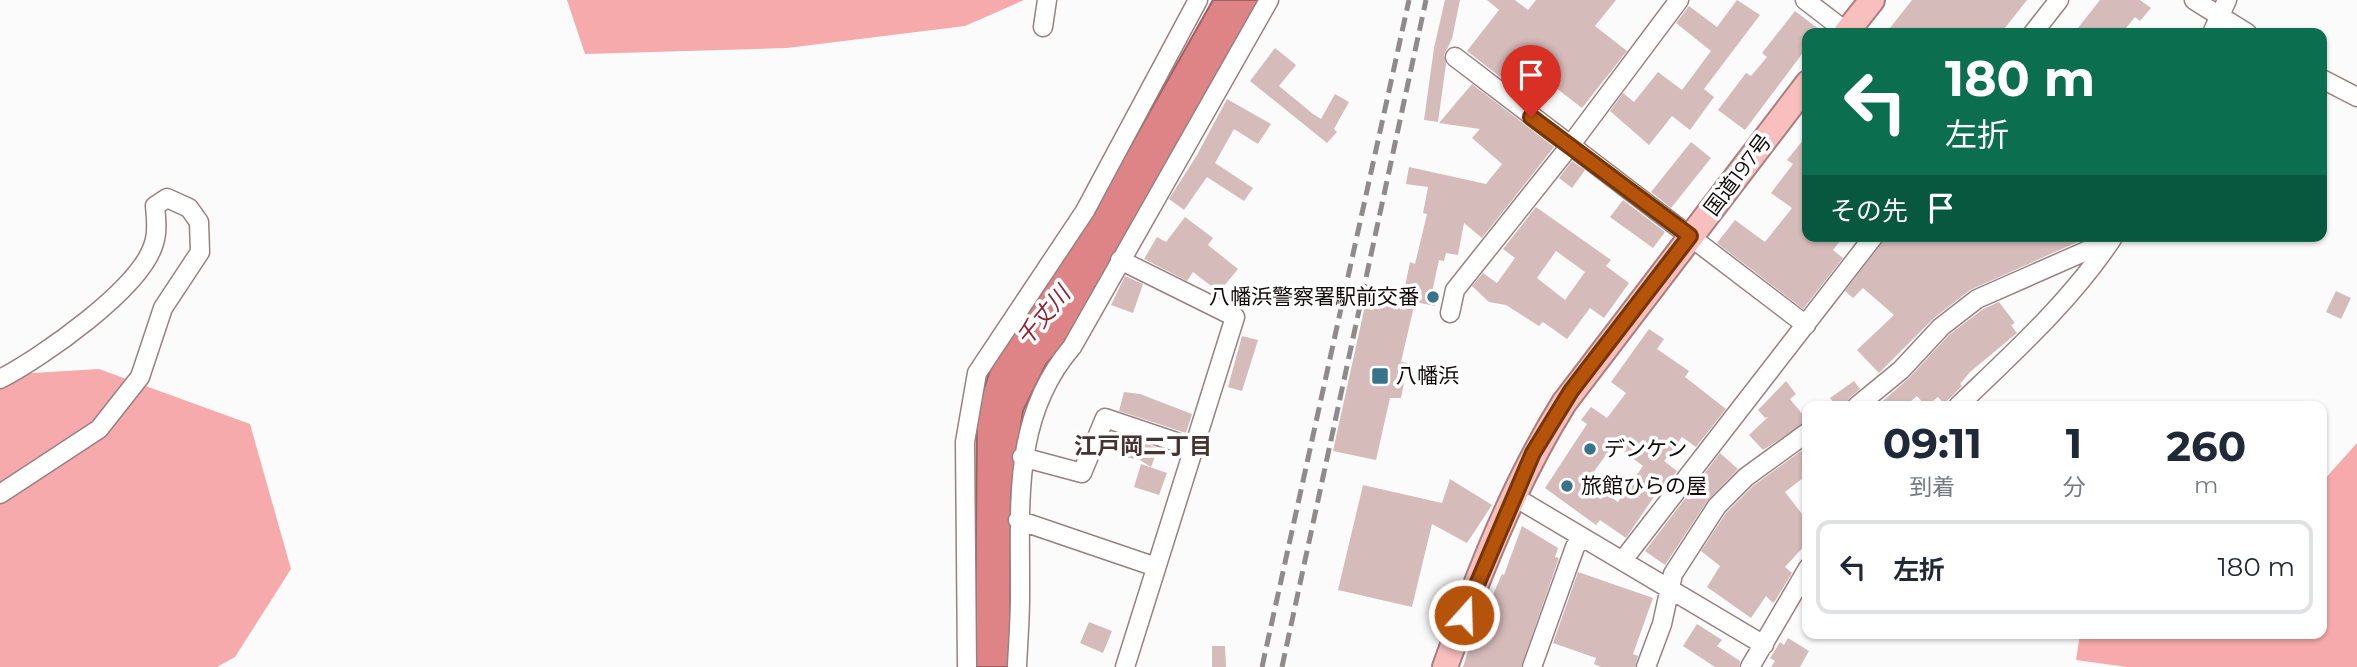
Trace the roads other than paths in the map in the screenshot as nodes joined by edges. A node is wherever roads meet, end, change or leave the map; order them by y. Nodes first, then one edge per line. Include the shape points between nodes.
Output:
1 (1047, 0) edge
2 (1198, 0) edge
3 (1269, 0) edge
4 (1679, 0) edge
5 (1805, 0) edge
6 (1872, 0) edge
7 (2059, 0) edge
8 (2194, 0) edge
9 (2224, 8) edge
10 (1043, 27) dead end
11 (1841, 28) edge
12 (1851, 28) edge
13 (2037, 28) edge
14 (2214, 28) edge
15 (2242, 28) edge
16 (1455, 57) dead end
17 (2327, 82) edge
18 (1802, 91) edge
19 (2357, 97) edge
20 (1569, 147) junction
21 (1690, 236) junction
22 (1869, 242) edge
23 (2100, 242) edge
24 (2108, 242) edge
25 (1121, 260) junction
26 (1450, 313) dead end
27 (1806, 325) junction
28 (0, 379) edge
29 (1863, 401) edge
30 (1963, 401) edge
31 (1802, 436) edge
32 (1194, 448) junction
33 (1022, 457) junction
34 (0, 494) edge
35 (1513, 496) junction
36 (1018, 520) junction
37 (1582, 537) junction
38 (1623, 560) junction
39 (1156, 567) junction
40 (1802, 578) edge
41 (1671, 587) junction
42 (1764, 645) junction
43 (967, 667) edge
44 (1017, 667) edge
45 (1125, 667) edge
46 (1445, 667) edge
47 (1532, 667) edge
48 (1646, 667) edge
49 (1750, 667) edge

1 - 10 street
2 - 43 street via 1085,211 977,373 965,442
3 - 25 street
4 - 20 street
5 - 11 street
6 - 12 highway
7 - 13 street
8 - 9 street via 2211,13
9 - 14 street
9 - 15 street
16 - 20 street
17 - 19 street
18 - 21 highway, 国道197号
20 - 21 street
20 - 26 street via 1455,290
21 - 27 street
21 - 35 highway, 国道197号 via 1571,391
22 - 27 street
23 - 29 street via 1977,299
24 - 30 street via 2095,265
25 - 32 street via 1235,317
25 - 33 street via 1072,347 1055,367 1034,413
27 - 38 street
28 - 34 street via 34,362 77,331 137,273 154,244 155,205 167,198 189,208 200,222 200,252 163,308 139,377 126,398 99,429
31 - 41 street via 1746,477 1717,506 1673,574
32 - 33 street via 1105,418 1082,473
32 - 39 street
33 - 36 street
35 - 37 street
35 - 46 highway, 国道197号
36 - 39 street
36 - 44 street
37 - 38 street
37 - 47 street
38 - 41 street
39 - 45 street
40 - 42 street
41 - 42 street
41 - 48 street
42 - 49 street

